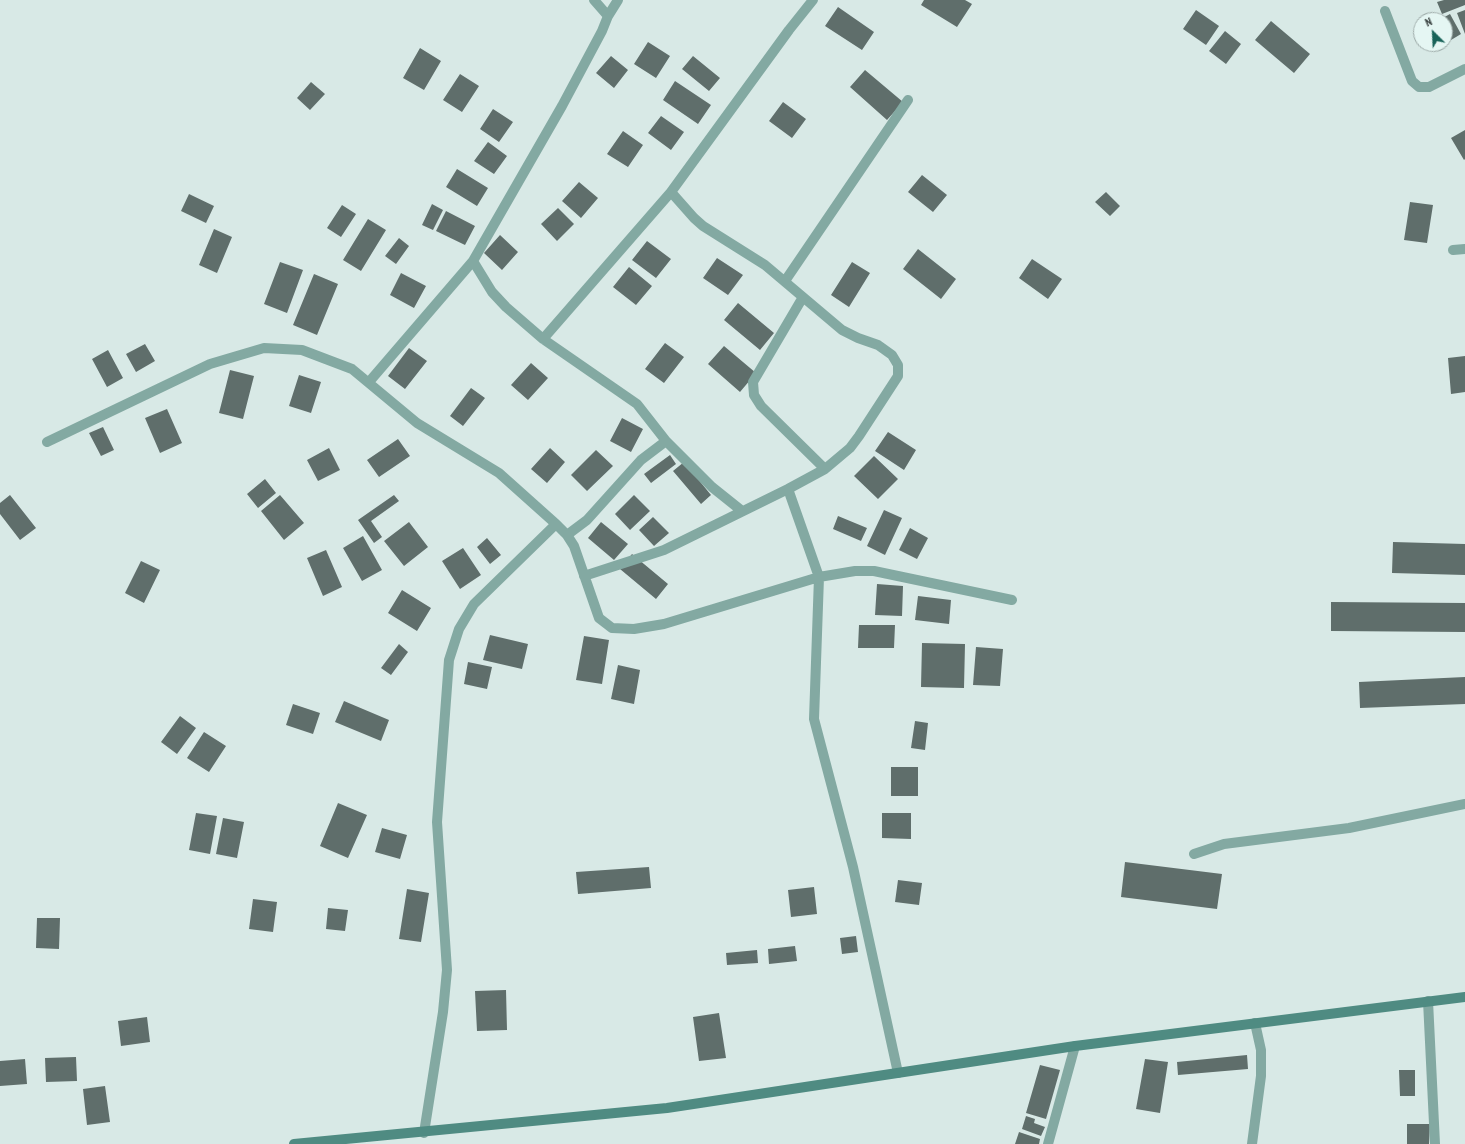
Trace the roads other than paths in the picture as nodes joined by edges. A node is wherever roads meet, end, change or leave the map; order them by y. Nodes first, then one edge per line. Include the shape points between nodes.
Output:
1 (594, 0) edge
2 (618, 0) edge
3 (813, 0) edge
4 (1385, 11) dead end
5 (608, 16) junction
6 (1465, 69) edge
7 (908, 100) dead end
8 (672, 192) junction
9 (1465, 249) edge
10 (1453, 250) dead end
11 (473, 261) junction
12 (785, 281) junction
13 (803, 297) junction
14 (543, 339) junction
15 (369, 382) junction
16 (666, 440) junction
17 (48, 442) dead end
18 (825, 469) junction
19 (788, 489) junction
20 (742, 511) junction
21 (556, 524) junction
22 (567, 535) junction
23 (584, 576) junction
24 (819, 577) junction
25 (1012, 600) dead end
26 (1465, 804) edge
27 (1194, 854) dead end
28 (1465, 997) edge
29 (1428, 1001) junction
30 (1255, 1023) junction
31 (1075, 1046) junction
32 (898, 1073) junction
33 (424, 1132) junction
34 (294, 1144) edge
35 (1048, 1144) edge
36 (1252, 1144) edge
37 (1436, 1144) edge

1 - 5 street
2 - 5 street
3 - 8 street via 788,30
4 - 6 street via 1412,81 1419,86 1429,87
5 - 11 street via 580,74
7 - 12 street
8 - 12 street via 703,226 755,258
8 - 14 street
9 - 10 street
11 - 14 street via 492,292
11 - 15 street
12 - 13 street
13 - 18 street via 753,382 754,395 761,406
13 - 18 street via 842,330 878,345 892,355 898,365 898,376 860,436
14 - 16 street via 637,404
15 - 17 street via 352,369 302,350 264,348 210,364
15 - 21 street via 417,423 499,473
16 - 20 street via 712,487
16 - 22 street via 641,460 587,520
18 - 19 street
19 - 20 street
19 - 24 street
20 - 23 street via 664,550
21 - 22 street
21 - 33 street via 474,604 459,629 449,660 437,822 447,970
22 - 23 street via 574,546
23 - 24 street via 599,618 612,628 634,629 664,624
24 - 25 street via 855,571 874,571
24 - 32 street via 814,718 853,867
26 - 27 street via 1349,828 1224,844
28 - 29 main road
29 - 30 main road
29 - 37 street
30 - 31 main road
30 - 36 street via 1261,1050 1262,1076
31 - 32 main road
31 - 35 street
32 - 33 main road via 667,1108
33 - 34 main road

